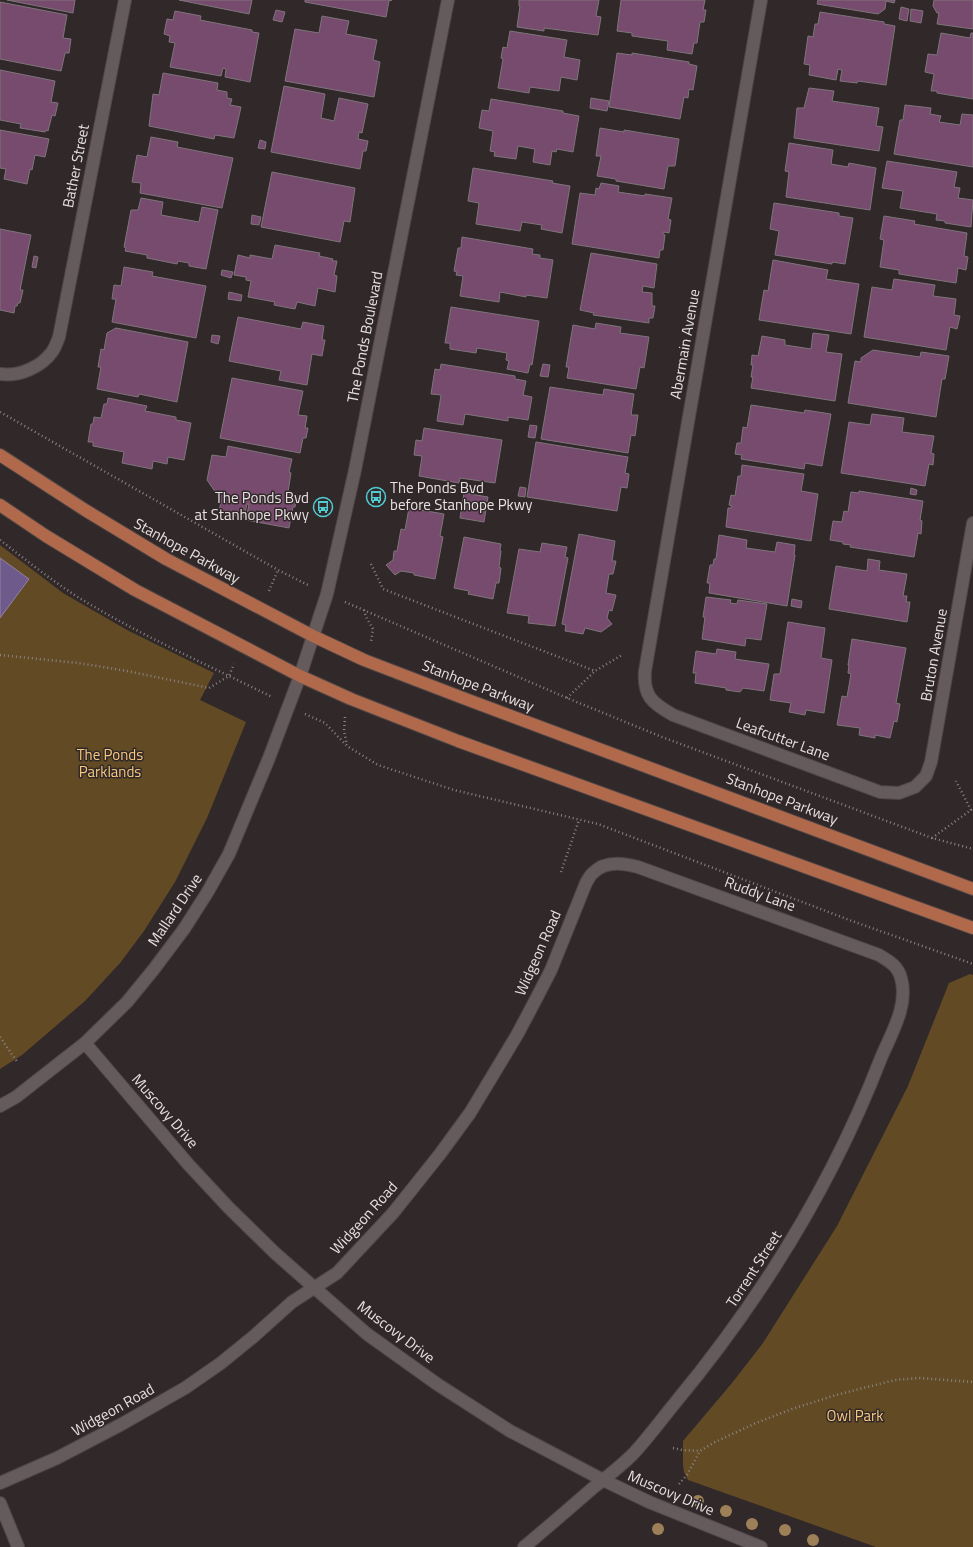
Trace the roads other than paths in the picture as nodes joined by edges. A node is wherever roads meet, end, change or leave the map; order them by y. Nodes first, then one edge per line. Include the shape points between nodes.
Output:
1 (125, 0) edge
2 (448, 0) edge
3 (761, 0) edge
4 (0, 374) edge
5 (0, 455) edge
6 (0, 505) edge
7 (973, 523) edge
8 (313, 636) junction
9 (300, 676) junction
10 (647, 694) joint
11 (915, 787) joint
12 (629, 864) joint
13 (973, 889) edge
14 (973, 928) edge
15 (879, 955) joint
16 (85, 1043) junction
17 (0, 1106) edge
18 (316, 1288) junction
19 (603, 1480) junction
20 (0, 1483) edge
21 (0, 1503) edge
22 (18, 1547) edge
23 (524, 1547) edge
24 (761, 1547) edge

1 - 4 street, Bather Street via 59,337 54,350 30,370 18,374
2 - 8 street, The Ponds Boulevard via 355,470 327,594
3 - 10 street, Abermain Avenue via 646,663 644,682
5 - 8 main road, Stanhope Parkway via 166,559
6 - 9 main road via 135,590
7 - 11 street, Bruton Avenue via 931,762 926,776
8 - 9 street, The Ponds Boulevard
8 - 13 main road, Stanhope Parkway via 364,660 463,698
9 - 14 main road via 458,741
9 - 16 street, Mallard Drive via 237,834 207,893 184,929 131,996
10 - 11 street, Leafcutter Lane via 657,706 673,715 880,792 899,794
12 - 15 street, Ruddy Lane
12 - 18 street, Widgeon Road via 616,863 593,872 586,883 551,970 517,1036 470,1113 392,1212 338,1273
15 - 19 street, Torrent Street via 893,963 901,976 901,1008 875,1075 838,1156 796,1231 743,1316 633,1454
16 - 17 street, Mallard Drive via 16,1097
16 - 18 street, Muscovy Drive via 228,1208
18 - 19 street, Muscovy Drive via 367,1334 437,1384 510,1431
18 - 20 street, Widgeon Road via 292,1302 253,1337 185,1388 56,1458
19 - 23 street, Torrent Street
19 - 24 street, Muscovy Drive via 649,1502
21 - 22 street

